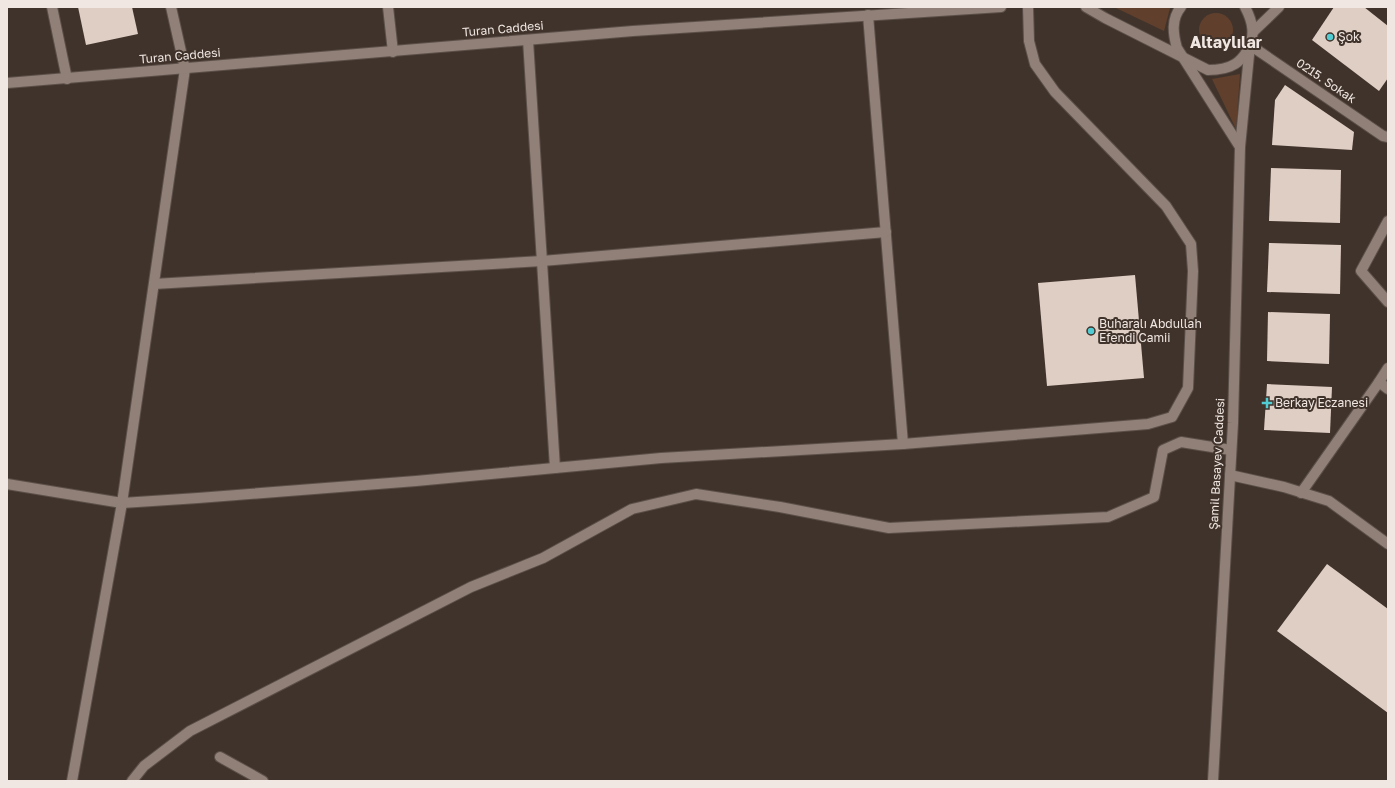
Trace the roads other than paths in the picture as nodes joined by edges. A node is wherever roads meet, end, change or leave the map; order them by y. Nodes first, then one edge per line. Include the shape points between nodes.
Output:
1 (52, 7) edge
2 (171, 7) edge
3 (388, 7) edge
4 (1001, 7) edge
5 (1028, 7) edge
6 (1086, 7) edge
7 (1181, 7) edge
8 (1245, 7) edge
9 (1279, 7) edge
10 (868, 15) junction
11 (1253, 32) junction
12 (528, 40) junction
13 (1250, 45) junction
14 (393, 52) junction
15 (1184, 59) junction
16 (185, 69) junction
17 (67, 78) junction
18 (7, 83) edge
19 (1386, 134) edge
20 (1240, 147) junction
21 (1388, 221) edge
22 (886, 232) junction
23 (542, 261) junction
24 (154, 284) junction
25 (1388, 302) edge
26 (1388, 368) edge
27 (1379, 382) junction
28 (1388, 389) edge
29 (903, 444) junction
30 (1231, 450) junction
31 (555, 468) junction
32 (1230, 475) junction
33 (7, 484) edge
34 (1301, 492) junction
35 (122, 503) junction
36 (1388, 544) edge
37 (220, 757) dead end
38 (72, 781) edge
39 (132, 781) edge
40 (263, 781) edge
41 (1213, 781) edge

1 - 17 street
2 - 16 street
3 - 14 street
4 - 10 street, Turan Caddesi
5 - 29 street via 1029,41 1035,64 1055,92 1166,206 1191,244 1193,271 1188,388 1172,417 1148,424
6 - 15 street
7 - 15 street via 1174,22 1173,35
8 - 11 street via 1251,19
9 - 11 street
10 - 12 street, Turan Caddesi
10 - 22 street
11 - 13 street
12 - 14 street, Turan Caddesi
12 - 23 street
13 - 15 street via 1244,57 1236,64 1221,70 1208,70
13 - 19 street, 0215. Sokak
13 - 20 street, Şamil Basayev Caddesi
14 - 16 street, Turan Caddesi
15 - 20 street
16 - 17 street, Turan Caddesi
16 - 24 street
17 - 18 street, Turan Caddesi
20 - 30 street, Şamil Basayev Caddesi
21 - 25 street via 1361,271
22 - 23 street
22 - 29 street
23 - 24 street
23 - 31 street
24 - 35 street
26 - 27 street
27 - 28 street
27 - 34 street
29 - 31 street via 661,458
30 - 32 street, Şamil Basayev Caddesi
30 - 39 street via 1181,442 1163,450 1154,497 1108,518 889,528 780,506 696,494 632,509 543,558 471,587 190,731 144,766
31 - 35 street
32 - 34 street
32 - 41 street, Şamil Basayev Caddesi
33 - 35 street
34 - 36 street via 1329,501
35 - 38 street
37 - 40 street

